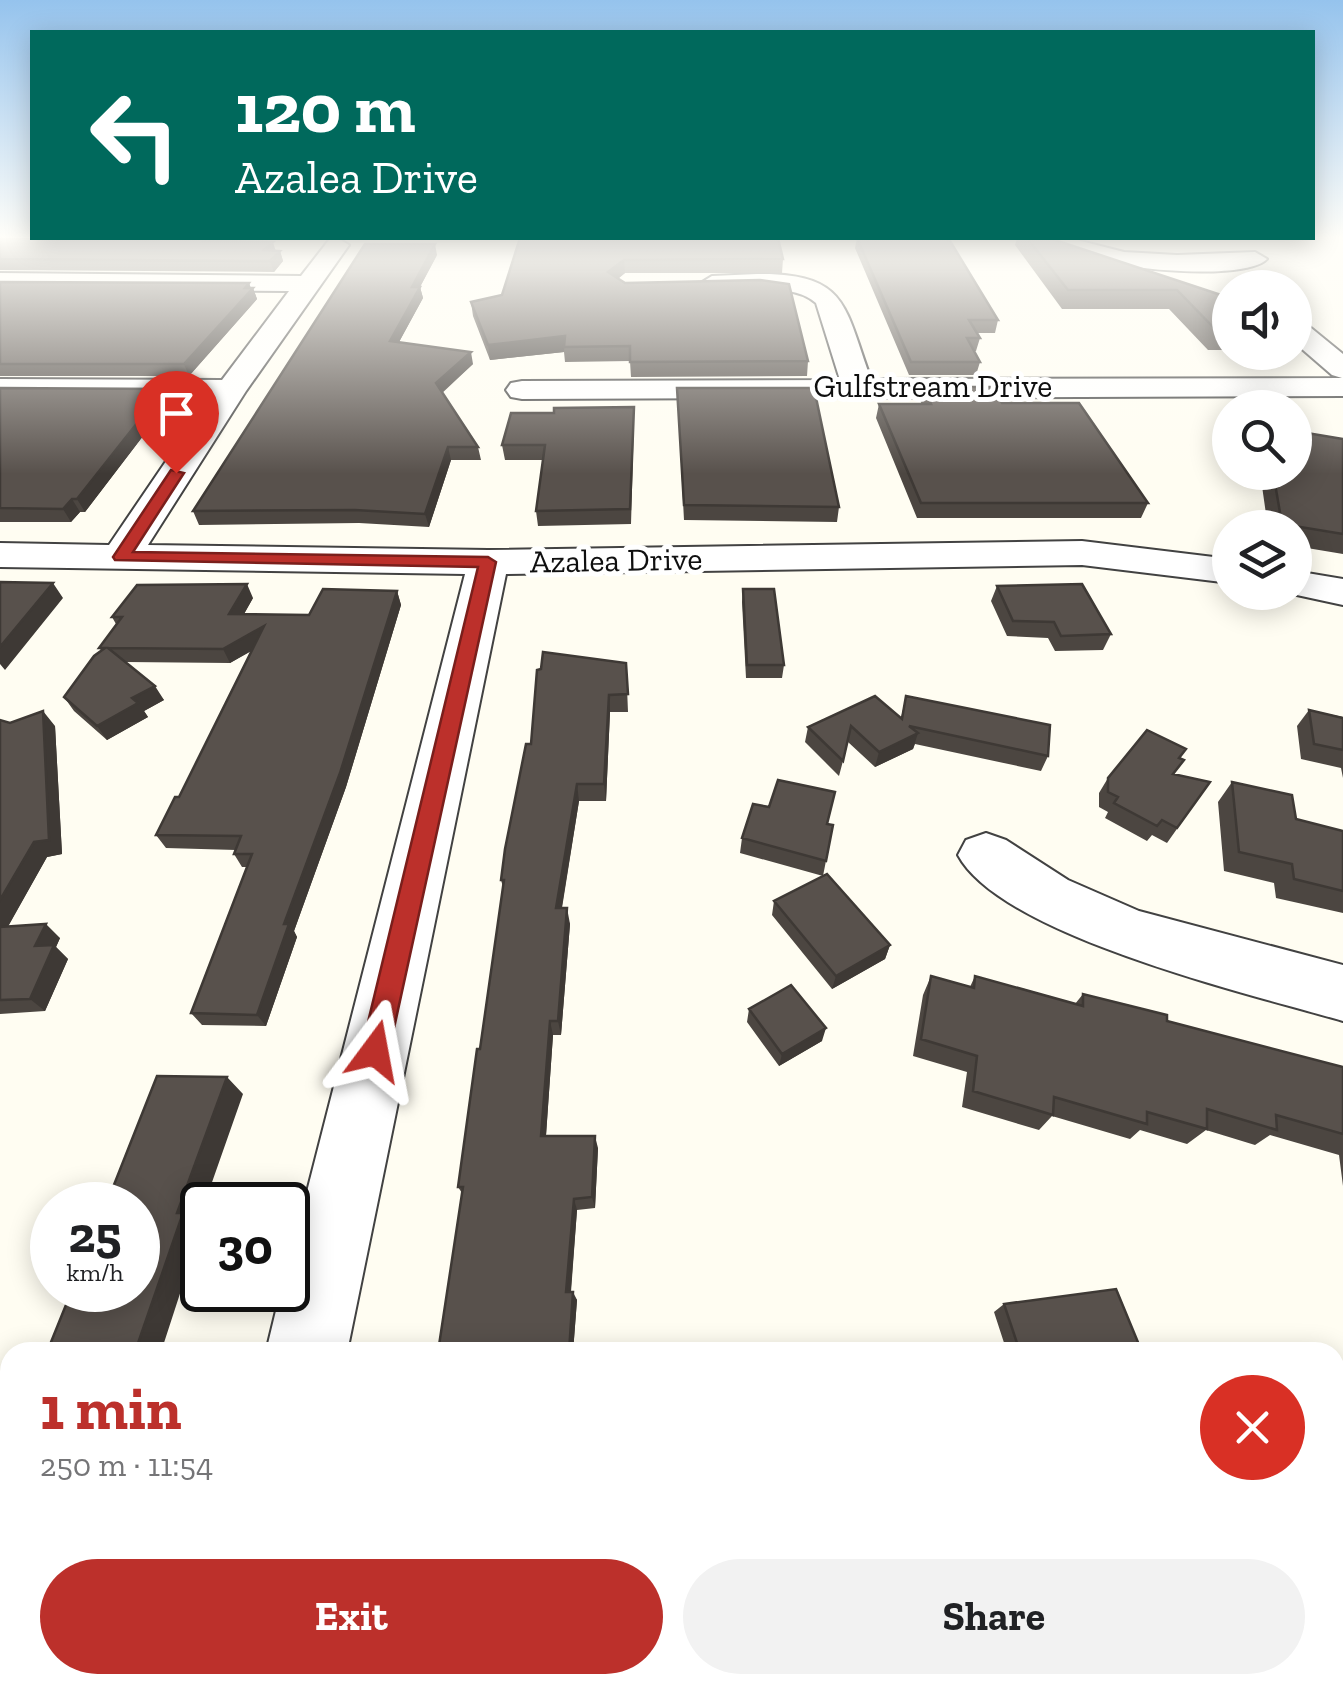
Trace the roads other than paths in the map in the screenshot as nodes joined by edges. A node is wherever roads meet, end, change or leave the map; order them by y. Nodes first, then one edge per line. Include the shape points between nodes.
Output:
1 (286, 316) edge
2 (834, 316) edge
3 (1312, 343) edge
4 (1343, 369) edge
5 (858, 386) junction
6 (1343, 387) edge
7 (0, 388) edge
8 (231, 389) junction
9 (522, 390) dead end
10 (0, 556) edge
11 (121, 557) junction
12 (488, 562) junction
13 (1212, 567) edge
14 (1312, 586) edge
15 (1343, 592) edge
16 (986, 855) dead end
17 (1343, 994) edge
18 (308, 1342) edge

1 - 8 street
2 - 5 street
3 - 4 street
5 - 6 street, Gulfstream Drive
5 - 9 street, Gulfstream Drive
7 - 8 street
8 - 11 street
10 - 11 street, Azalea Drive
11 - 12 street, Azalea Drive
12 - 13 street, Azalea Drive via 1082,554
12 - 18 street
14 - 15 street
16 - 17 street via 1048,897 1129,933

